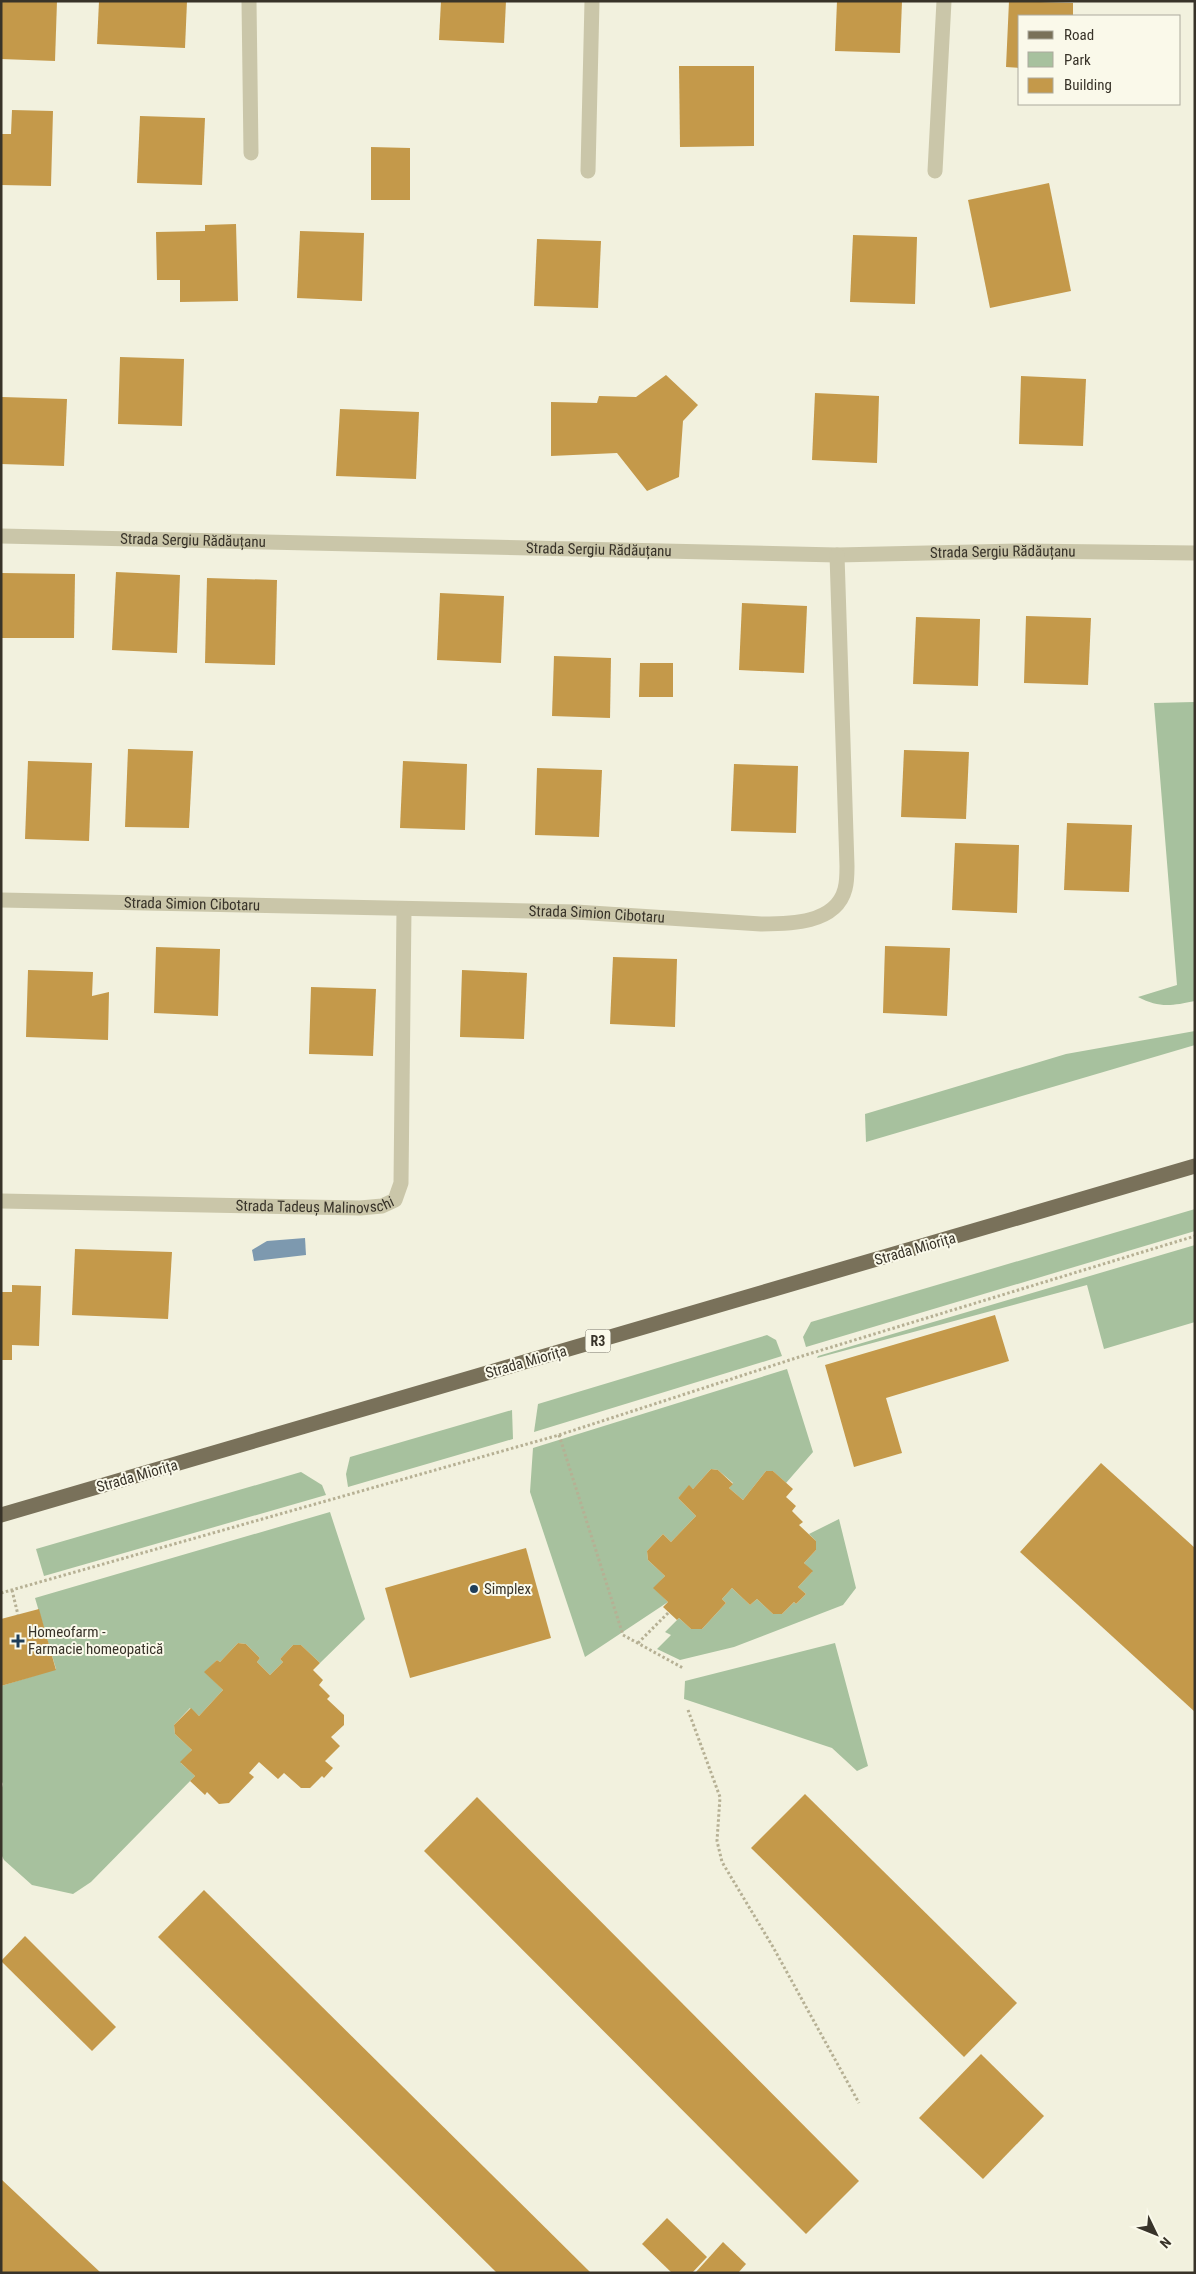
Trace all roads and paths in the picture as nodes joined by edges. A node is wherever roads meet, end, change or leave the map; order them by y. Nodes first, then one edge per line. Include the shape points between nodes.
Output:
1 (249, 1) edge
2 (592, 1) edge
3 (944, 1) edge
4 (251, 153) dead end
5 (935, 171) dead end
6 (588, 172) dead end
7 (1, 536) edge
8 (1195, 553) edge
9 (837, 556) junction
10 (1, 900) edge
11 (404, 909) junction
12 (1195, 1166) edge
13 (1, 1200) edge
14 (1195, 1236) edge
15 (559, 1435) junction
16 (1, 1515) edge
17 (12, 1590) junction
18 (1, 1593) edge
19 (669, 1612) dead end
20 (18, 1614) dead end
21 (638, 1643) junction
22 (683, 1668) dead end
23 (688, 1710) dead end
24 (859, 2104) dead end

1 - 4 street
2 - 6 street
3 - 5 street
7 - 9 street, Strada Sergiu Rădăuțanu
8 - 9 street, Strada Sergiu Rădăuțanu via 1020,551
9 - 11 street, Strada Simion Cibotaru via 848,866 845,891 834,909 789,924 576,912
10 - 11 street, Strada Simion Cibotaru
11 - 13 street, Strada Tadeuș Malinovschi via 401,1183 395,1200 382,1206 360,1208
12 - 16 main road, Strada Miorița / R3
14 - 15 path via 799,1357
15 - 17 path
15 - 21 path via 623,1635
17 - 18 path
17 - 20 path
19 - 21 path
21 - 22 path
23 - 24 path via 720,1797 717,1841 722,1862 773,1947

